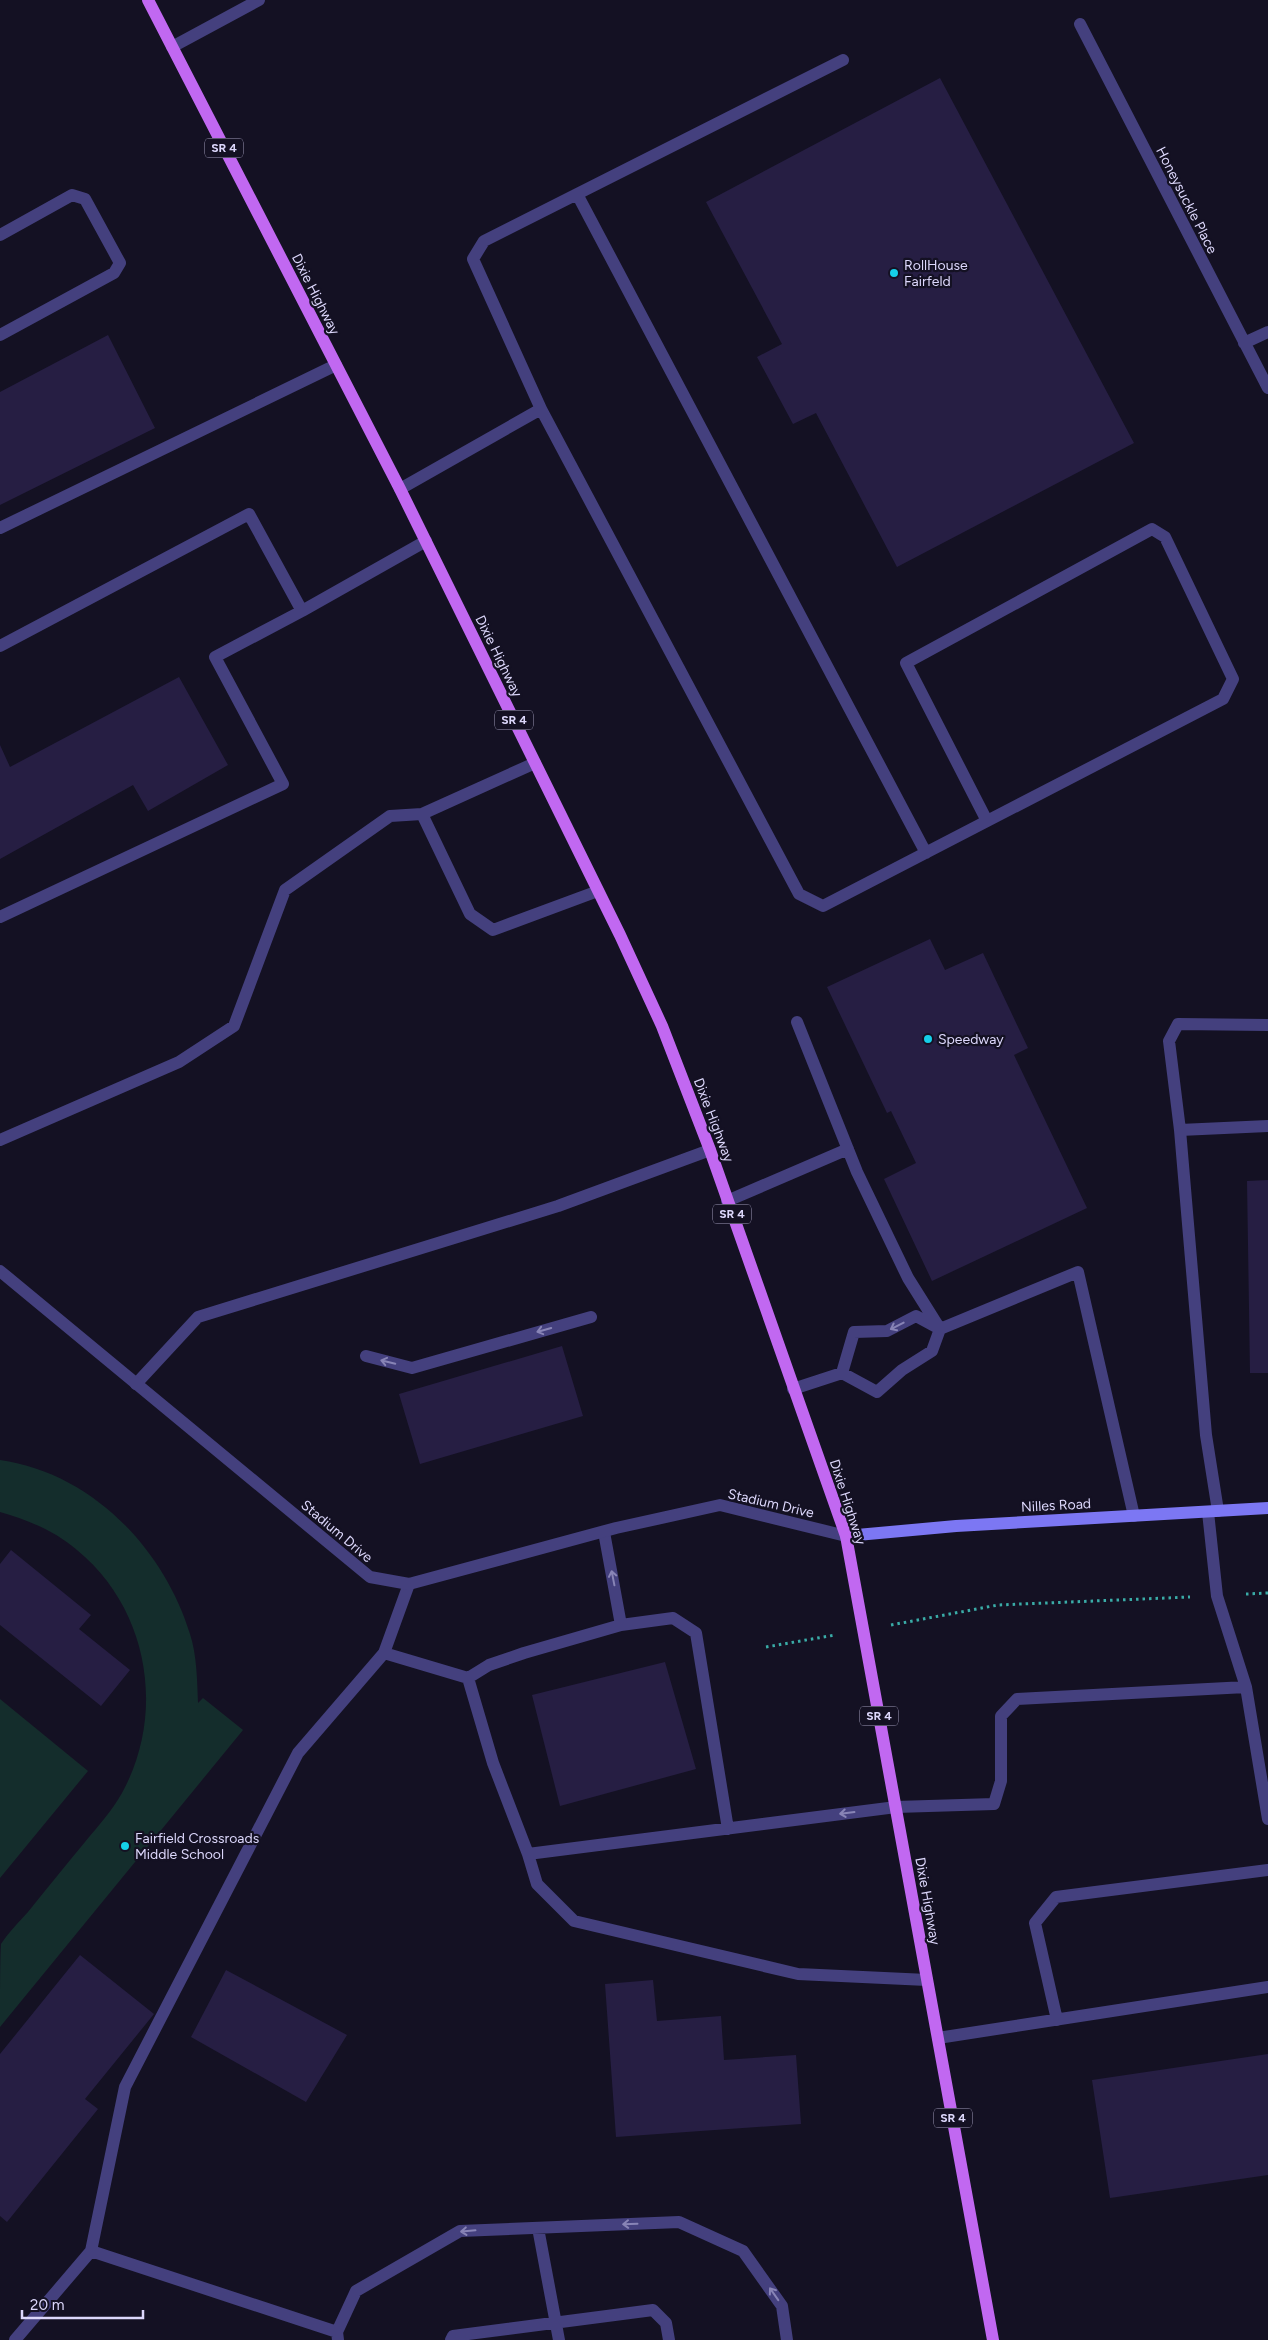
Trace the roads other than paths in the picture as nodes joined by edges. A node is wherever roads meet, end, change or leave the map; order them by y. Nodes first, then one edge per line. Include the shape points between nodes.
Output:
1 (148, 0) edge
2 (258, 0) edge
3 (1080, 24) dead end
4 (172, 47) junction
5 (843, 60) dead end
6 (577, 194) junction
7 (0, 236) edge
8 (1268, 332) edge
9 (0, 335) edge
10 (1244, 343) junction
11 (336, 365) junction
12 (1268, 388) edge
13 (541, 409) junction
14 (400, 489) junction
15 (0, 528) edge
16 (426, 541) junction
17 (302, 611) junction
18 (0, 646) edge
19 (535, 763) junction
20 (422, 814) junction
21 (987, 821) junction
22 (926, 853) junction
23 (598, 891) junction
24 (0, 917) edge
25 (796, 1022) dead end
26 (1268, 1025) edge
27 (1268, 1126) edge
28 (1180, 1130) junction
29 (0, 1140) edge
30 (848, 1149) junction
31 (710, 1150) junction
32 (727, 1202) junction
33 (0, 1271) edge
34 (591, 1317) dead end
35 (940, 1329) junction
36 (366, 1356) dead end
37 (842, 1373) junction
38 (136, 1384) junction
39 (793, 1389) junction
40 (1268, 1508) edge
41 (1213, 1511) junction
42 (1134, 1516) junction
43 (604, 1532) junction
44 (846, 1536) junction
45 (408, 1584) junction
46 (622, 1625) junction
47 (384, 1653) junction
48 (468, 1678) junction
49 (1246, 1687) junction
50 (896, 1807) junction
51 (1268, 1819) edge
52 (728, 1829) junction
53 (528, 1854) junction
54 (1268, 1870) edge
55 (927, 1980) junction
56 (1268, 1987) edge
57 (1057, 2020) junction
58 (938, 2038) junction
59 (538, 2228) junction
60 (91, 2251) junction
61 (556, 2323) junction
62 (337, 2336) edge
63 (14, 2340) edge
64 (451, 2340) edge
65 (559, 2340) edge
66 (669, 2340) edge
67 (787, 2340) edge
68 (992, 2340) edge

1 - 4 main road, Dixie Highway / SR 4
2 - 4 street
3 - 10 street, Honeysuckle Place
4 - 11 main road, Dixie Highway / SR 4
5 - 6 street
6 - 13 street via 484,241 473,259
6 - 22 street
7 - 9 street via 72,195 86,199 120,263 114,273
8 - 10 street
10 - 12 street, Honeysuckle Place
11 - 14 main road, Dixie Highway / SR 4
11 - 15 street
13 - 14 street
13 - 22 street via 799,894 823,906
14 - 16 main road, Dixie Highway / SR 4
16 - 17 street
16 - 19 main road, Dixie Highway / SR 4
17 - 18 street via 249,514
17 - 24 street via 215,656 283,784
19 - 20 street
19 - 23 main road, Dixie Highway / SR 4
20 - 23 street via 470,914 493,930
20 - 29 street via 390,816 285,890 234,1026 179,1062
21 - 21 street via 1223,699 1233,679 1165,537 1152,529 906,663
21 - 22 street
23 - 31 main road, Dixie Highway / SR 4 via 662,1026
25 - 30 street
26 - 28 street via 1178,1024 1170,1041
27 - 28 street
28 - 41 street
30 - 32 street
30 - 35 street via 908,1278
31 - 32 main road, Dixie Highway / SR 4
31 - 38 street via 558,1206 198,1317
32 - 39 main road, Dixie Highway / SR 4
33 - 38 street, Stadium Drive
34 -> 36 street via 412,1368
35 - 37 street via 932,1351 902,1370 877,1392
35 -> 37 street via 916,1316 887,1330 854,1332
35 - 42 street via 1078,1272
37 - 39 street
38 - 45 street, Stadium Drive via 370,1578
39 - 44 main road, Dixie Highway / SR 4
40 - 41 street, Nilles Road
41 - 42 street, Nilles Road
41 - 49 street via 1217,1596
42 - 44 street, Nilles Road
43 - 44 street, Stadium Drive via 720,1505
43 - 45 street, Stadium Drive
46 -> 43 street
44 - 50 main road, Dixie Highway / SR 4
45 - 47 street
46 - 48 street via 489,1665
46 - 52 street via 673,1618 696,1633
47 - 48 street
47 - 60 street via 298,1754 125,2087
48 - 53 street via 493,1763
49 - 50 street via 1017,1699 1001,1716 1000,1781 994,1804
49 - 51 street
50 -> 52 street
50 - 55 main road, Dixie Highway / SR 4
52 - 53 street
53 - 55 street via 537,1884 574,1921 798,1974
54 - 57 street via 1056,1897 1035,1922
55 - 58 main road, Dixie Highway / SR 4
56 - 57 street
57 - 58 street
58 - 68 main road, Dixie Highway / SR 4
59 - 61 street
59 -> 62 street via 460,2231 356,2290
67 -> 59 street via 782,2306 743,2251 719,2240 678,2222
60 - 62 street
60 - 63 street
61 - 64 street via 453,2336
61 - 65 street
61 - 66 street via 653,2310 666,2323

